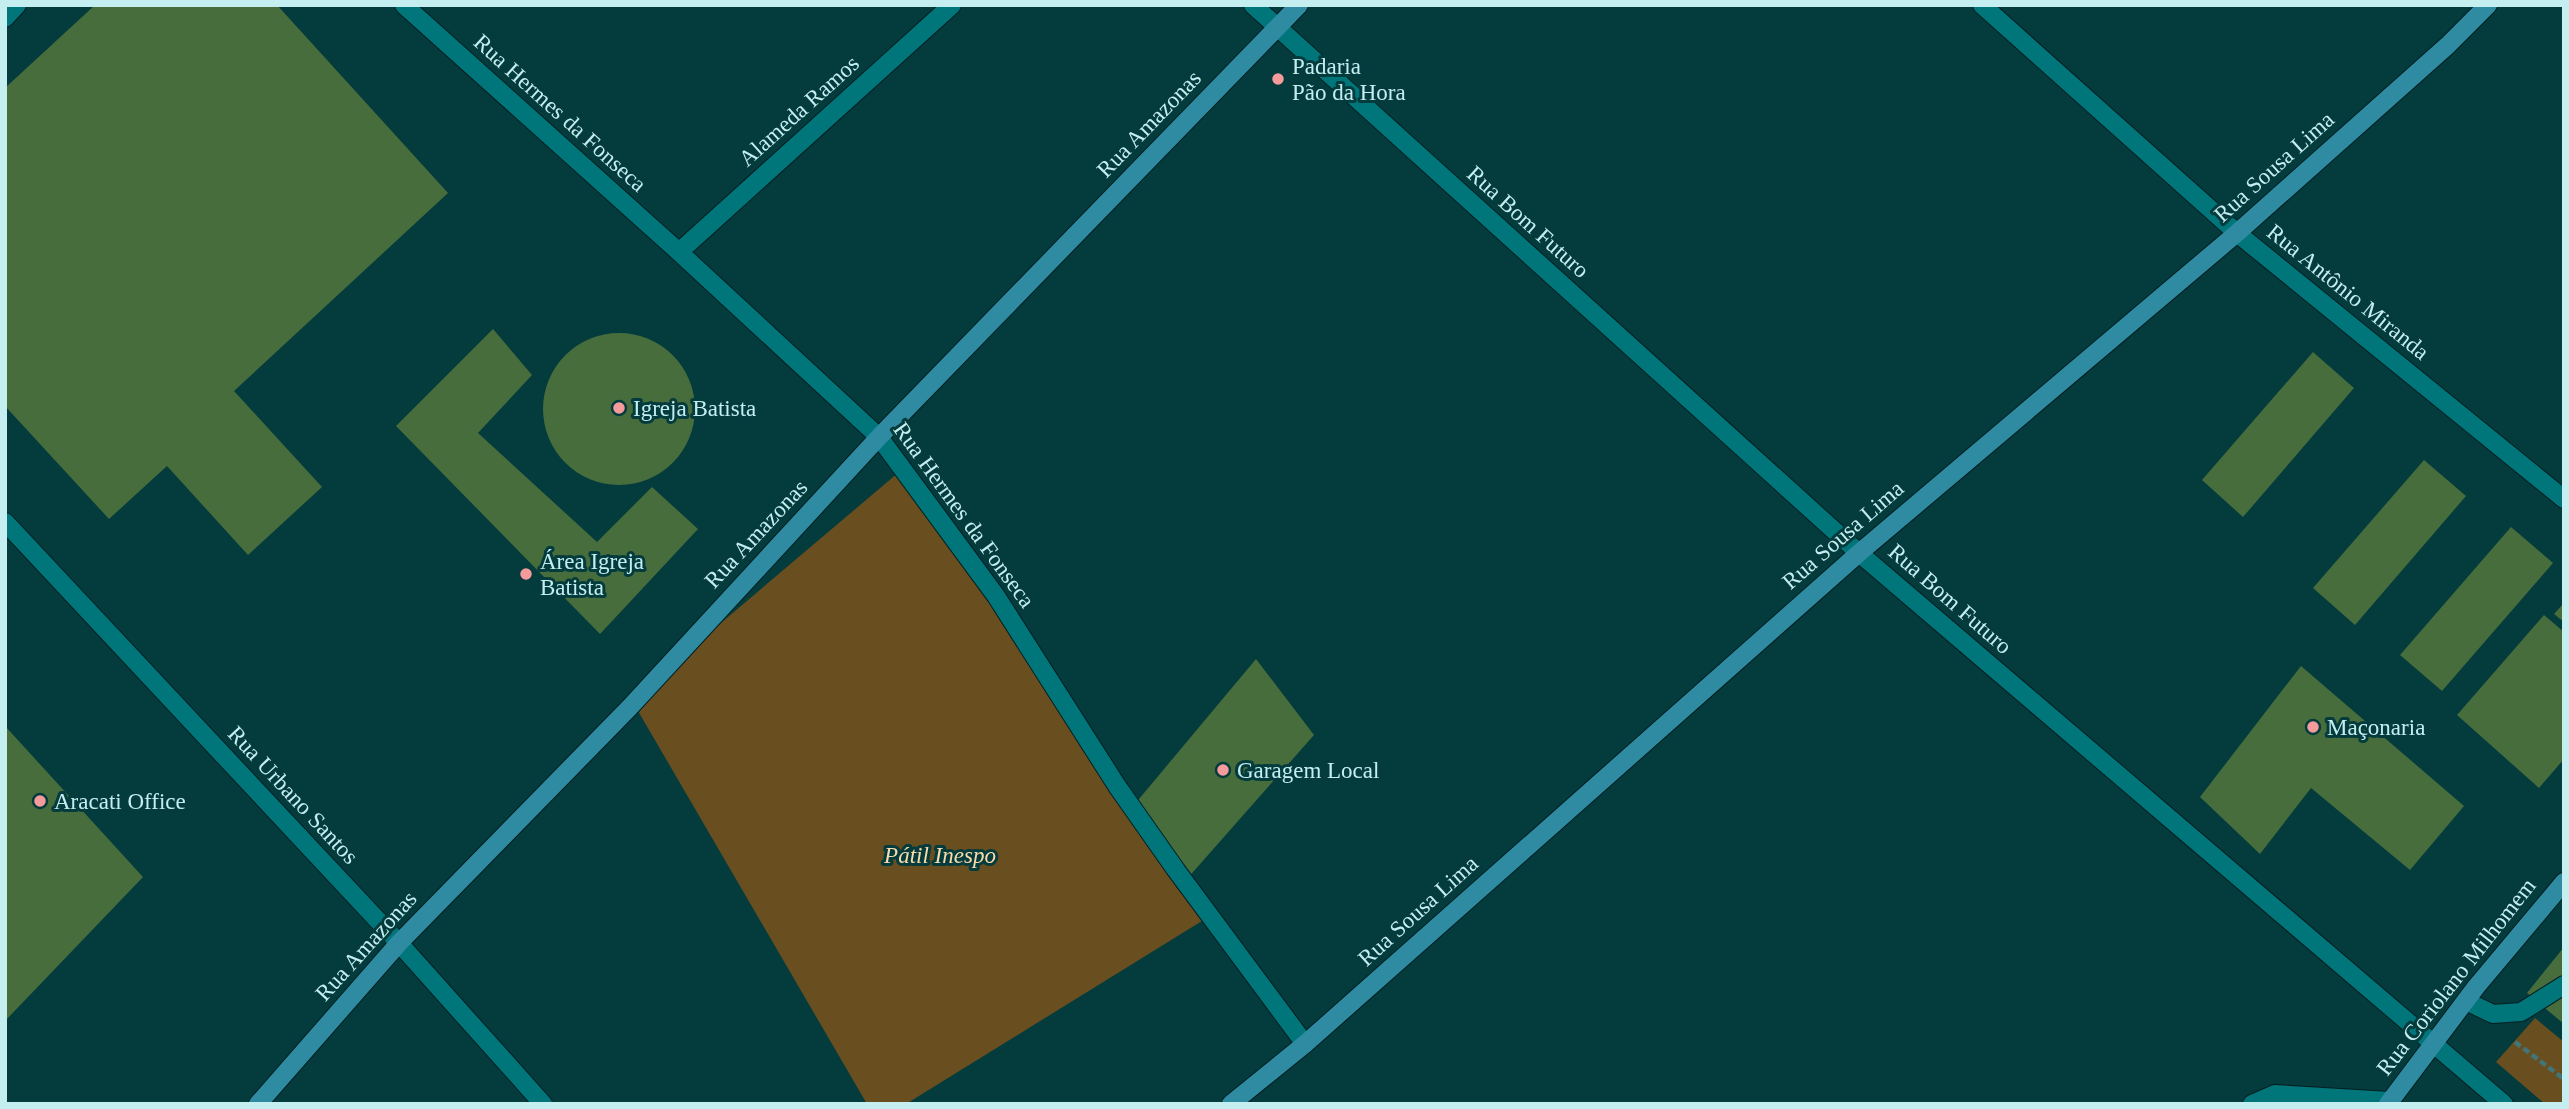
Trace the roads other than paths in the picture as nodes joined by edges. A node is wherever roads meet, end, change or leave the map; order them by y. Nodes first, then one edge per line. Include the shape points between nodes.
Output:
1 (17, 5) edge
2 (404, 5) edge
3 (952, 5) edge
4 (1253, 5) edge
5 (1299, 5) edge
6 (1982, 5) edge
7 (2488, 5) edge
8 (5, 18) edge
9 (1277, 28) junction
10 (2237, 233) junction
11 (679, 252) junction
12 (879, 437) junction
13 (2564, 499) edge
14 (8, 531) edge
15 (1858, 553) junction
16 (2564, 882) edge
17 (398, 943) junction
18 (2564, 985) edge
19 (2466, 1001) junction
20 (1305, 1044) junction
21 (2432, 1044) junction
22 (2389, 1102) edge
23 (258, 1104) edge
24 (543, 1104) edge
25 (1231, 1104) edge
26 (2252, 1104) edge
27 (2504, 1104) edge

1 - 8 street
2 - 11 street, Rua Hermes da Fonseca
3 - 11 street, Alameda Ramos
4 - 9 street, Rua Bom Futuro
5 - 9 street, Rua Amazonas
6 - 10 street, Rua Antônio Miranda
7 - 10 street, Rua Sousa Lima
9 - 12 street, Rua Amazonas
9 - 15 street, Rua Bom Futuro
10 - 13 street, Rua Antônio Miranda
10 - 15 street, Rua Sousa Lima
11 - 12 street, Rua Hermes da Fonseca
12 - 17 street, Rua Amazonas via 630,707
12 - 20 street, Rua Hermes da Fonseca via 996,596 1154,839
14 - 17 street, Rua Urbano Santos
15 - 20 street, Rua Sousa Lima
15 - 21 street, Rua Bom Futuro
16 - 19 street, Rua Coriolano Milhomem
17 - 23 street, Rua Amazonas
17 - 24 street, Rua Urbano Santos
18 - 19 street via 2521,1012 2493,1014
19 - 21 street, Rua Coriolano Milhomem
20 - 25 street, Rua Sousa Lima
21 - 22 street, Rua Coriolano Milhomem
21 - 27 street, Rua Bom Futuro
22 - 26 street via 2275,1094

